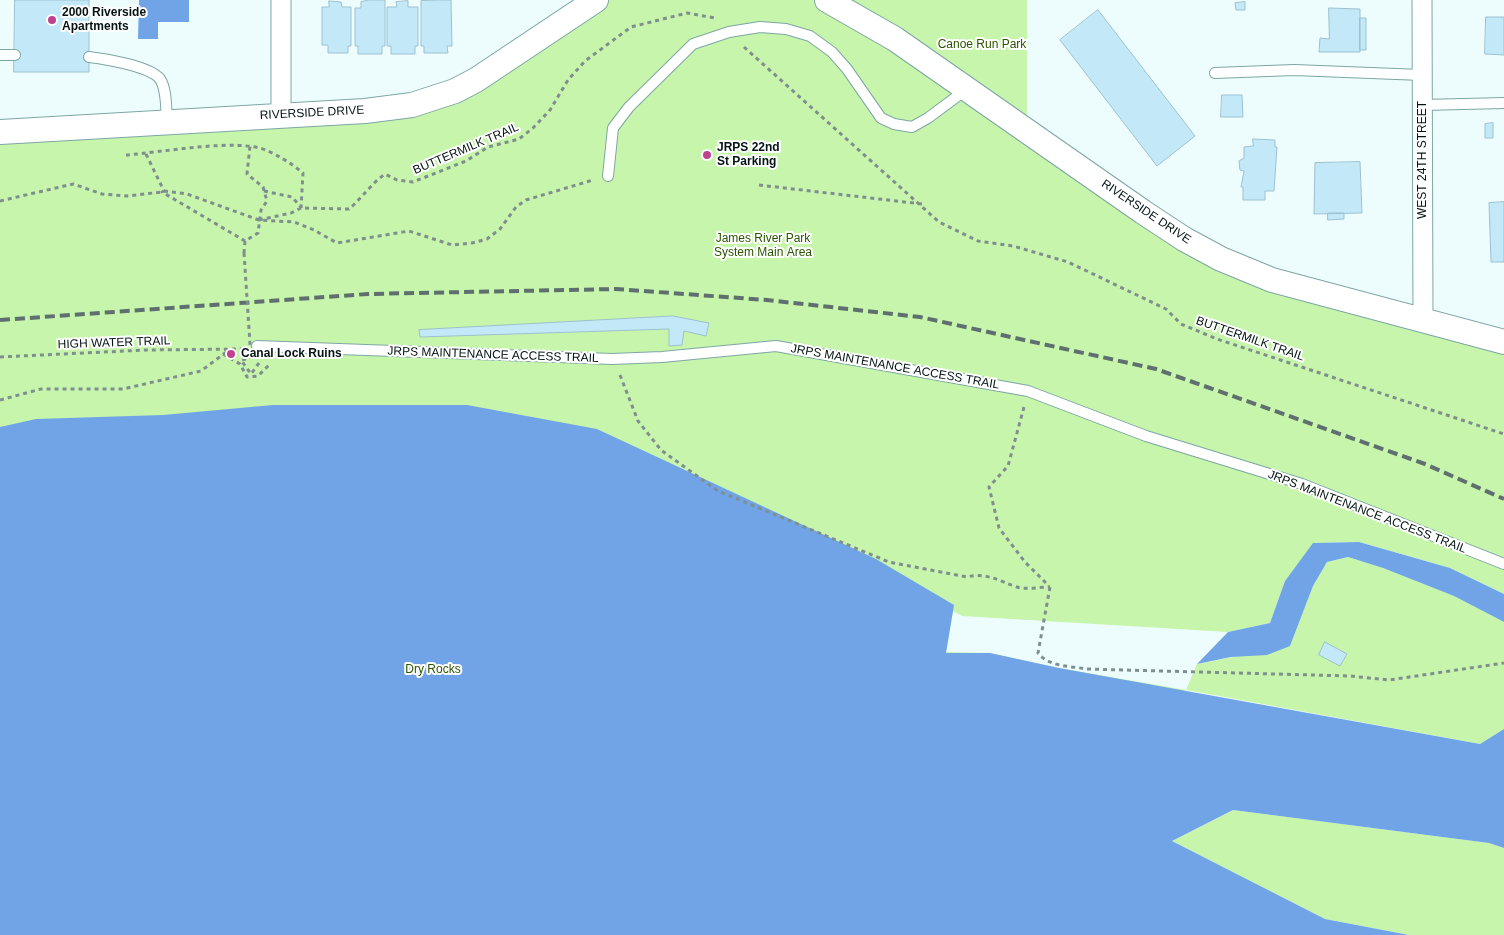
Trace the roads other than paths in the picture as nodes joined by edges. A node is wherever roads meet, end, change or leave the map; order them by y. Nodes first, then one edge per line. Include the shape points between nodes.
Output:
1 (281, 0) edge
2 (596, 0) edge
3 (827, 0) edge
4 (1422, 0) edge
5 (0, 55) edge
6 (15, 55) dead end
7 (89, 57) dead end
8 (1215, 73) dead end
9 (1422, 75) junction
10 (967, 89) junction
11 (1504, 103) edge
12 (1422, 105) junction
13 (281, 115) junction
14 (167, 122) junction
15 (0, 132) edge
16 (608, 176) road end
17 (1423, 321) junction
18 (1504, 342) edge
19 (257, 346) dead end
20 (1504, 564) edge

1 - 13 street
2 - 13 street, RIVERSIDE DRIVE via 476,80 443,96 396,108
3 - 10 street, RIVERSIDE DRIVE via 894,39
4 - 9 street, WEST 24TH STREET
5 - 6 lane
7 - 14 lane via 122,64 162,80
8 - 9 lane via 1294,70
9 - 12 street, WEST 24TH STREET
10 - 16 lane via 912,126 894,124 881,118 847,69 832,52 810,36 786,29 760,27 729,32 693,44 630,107 613,128
10 - 17 street, RIVERSIDE DRIVE via 1184,239 1221,259 1272,280
11 - 12 lane
12 - 17 street, WEST 24TH STREET
13 - 14 street, RIVERSIDE DRIVE
14 - 15 street, RIVERSIDE DRIVE
17 - 18 street, RIVERSIDE DRIVE
19 - 20 lane, JRPS MAINTENANCE ACCESS TRAIL via 612,359 776,346 1028,391 1146,436 1302,484

